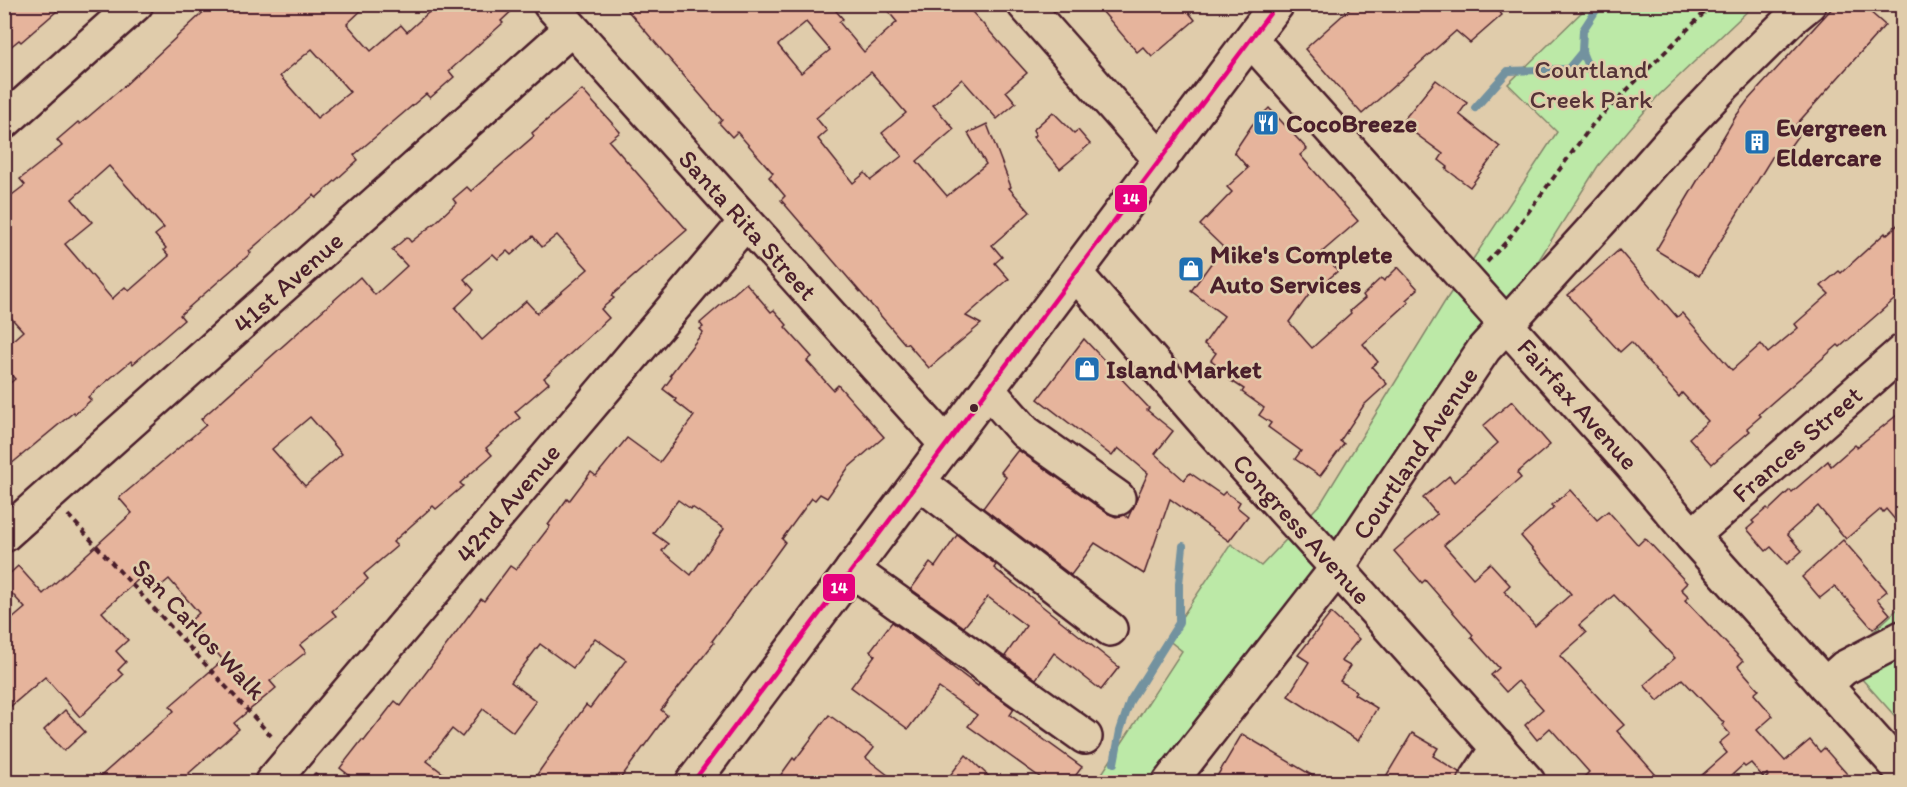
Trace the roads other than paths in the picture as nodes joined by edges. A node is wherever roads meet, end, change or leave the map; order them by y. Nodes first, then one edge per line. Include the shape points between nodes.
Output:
1 (136, 4) edge
2 (550, 4) edge
3 (1024, 4) edge
4 (1277, 4) edge
5 (1809, 4) edge
6 (571, 29) junction
7 (1251, 40) junction
8 (4, 122) edge
9 (1161, 160) junction
10 (745, 223) junction
11 (1076, 274) junction
12 (1506, 324) junction
13 (1902, 352) edge
14 (988, 390) junction
15 (947, 444) junction
16 (919, 482) junction
17 (1118, 498) dead end
18 (4, 535) edge
19 (1692, 536) junction
20 (1337, 568) junction
21 (852, 570) junction
22 (1110, 629) dead end
23 (1902, 638) edge
24 (1825, 685) junction
25 (1085, 737) dead end
26 (1497, 747) junction
27 (282, 771) edge
28 (1902, 771) edge
29 (693, 783) edge
30 (1170, 783) edge
31 (1475, 783) edge
32 (1528, 783) edge

1 - 8 street
2 - 6 street, Santa Rita Street
3 - 9 street
4 - 7 street
5 - 12 street, Courtland Avenue via 1670,142
6 - 10 street, Santa Rita Street
6 - 18 street, 41st Avenue
7 - 9 street
7 - 12 street, Fairfax Avenue
9 - 11 street
10 - 15 street, Santa Rita Street
10 - 27 street, 42nd Avenue
11 - 14 street
11 - 20 street, Congress Avenue
12 - 19 street, Fairfax Avenue
12 - 20 street, Courtland Avenue via 1484,349
13 - 19 street, Frances Street
14 - 15 street
14 - 17 street via 1025,432
15 - 16 street
16 - 21 street
16 - 22 street
19 - 24 street, Fairfax Avenue
20 - 26 street, Congress Avenue
20 - 30 street, Courtland Avenue
21 - 25 street
21 - 29 street
23 - 24 street via 1844,668
24 - 28 street, Fairfax Avenue
26 - 31 street
26 - 32 street, Congress Avenue

